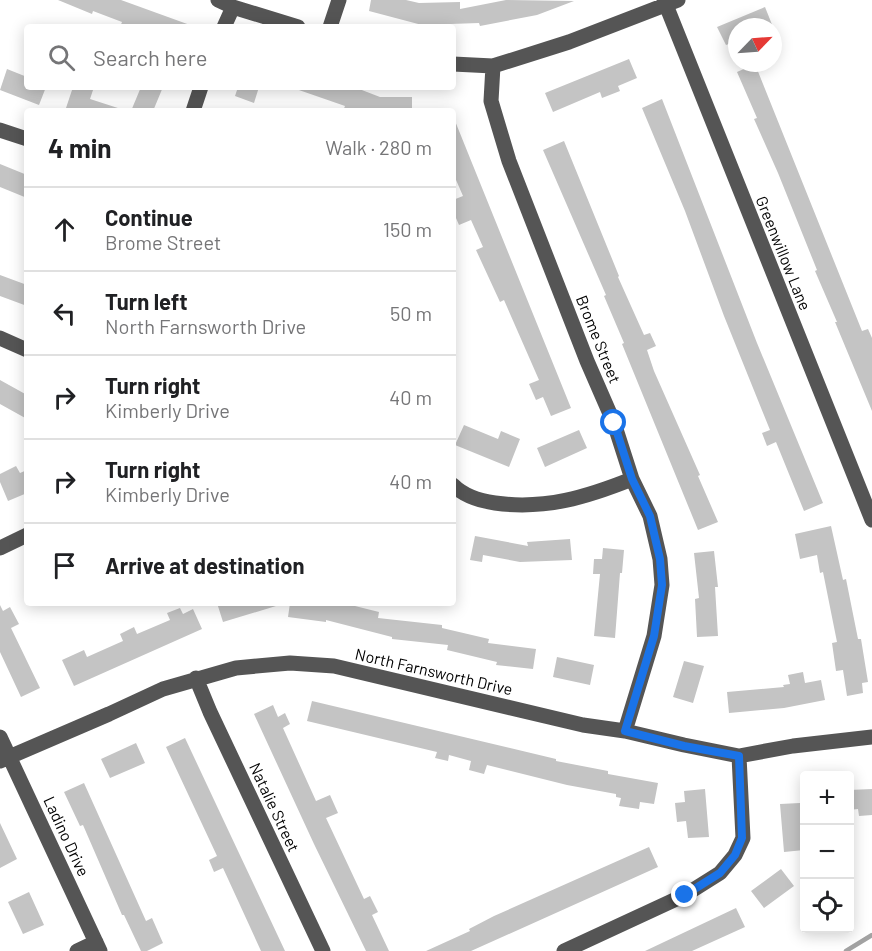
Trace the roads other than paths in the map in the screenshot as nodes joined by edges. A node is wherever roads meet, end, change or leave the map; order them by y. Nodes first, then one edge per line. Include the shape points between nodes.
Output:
1 (218, 0) edge
2 (339, 0) edge
3 (669, 2) edge
4 (233, 7) junction
5 (225, 24) edge
6 (288, 24) edge
7 (331, 24) edge
8 (456, 64) edge
9 (492, 66) junction
10 (200, 90) edge
11 (194, 108) edge
12 (0, 130) edge
13 (24, 139) edge
14 (0, 338) edge
15 (24, 349) edge
16 (632, 479) junction
17 (456, 487) edge
18 (872, 520) edge
19 (24, 536) edge
20 (0, 548) edge
21 (196, 678) junction
22 (625, 731) junction
23 (0, 737) edge
24 (872, 737) edge
25 (739, 756) junction
26 (5, 759) edge
27 (98, 947) edge
28 (76, 951) edge
29 (323, 951) edge
30 (564, 951) edge

1 - 4 street
2 - 7 street
3 - 9 street via 569,42
3 - 18 street, Greenwillow Lane
4 - 5 street
4 - 6 street
8 - 9 street
9 - 16 street, Brome Street via 491,100 509,161 614,423
10 - 11 street
12 - 13 street
14 - 15 street
16 - 17 street via 568,501 536,506 480,501
16 - 22 street, Brome Street via 650,516 662,585 654,636
19 - 20 street
21 - 22 street, North Farnsworth Drive via 236,668 290,663 334,666 583,725
21 - 26 street, North Farnsworth Drive via 163,688
21 - 29 street, Natalie Street
22 - 25 street, North Farnsworth Drive
23 - 26 street, Ladino Drive
24 - 25 street, North Farnsworth Drive
25 - 30 street via 742,838 735,855 720,873 685,895
26 - 27 street, Ladino Drive
27 - 28 street

